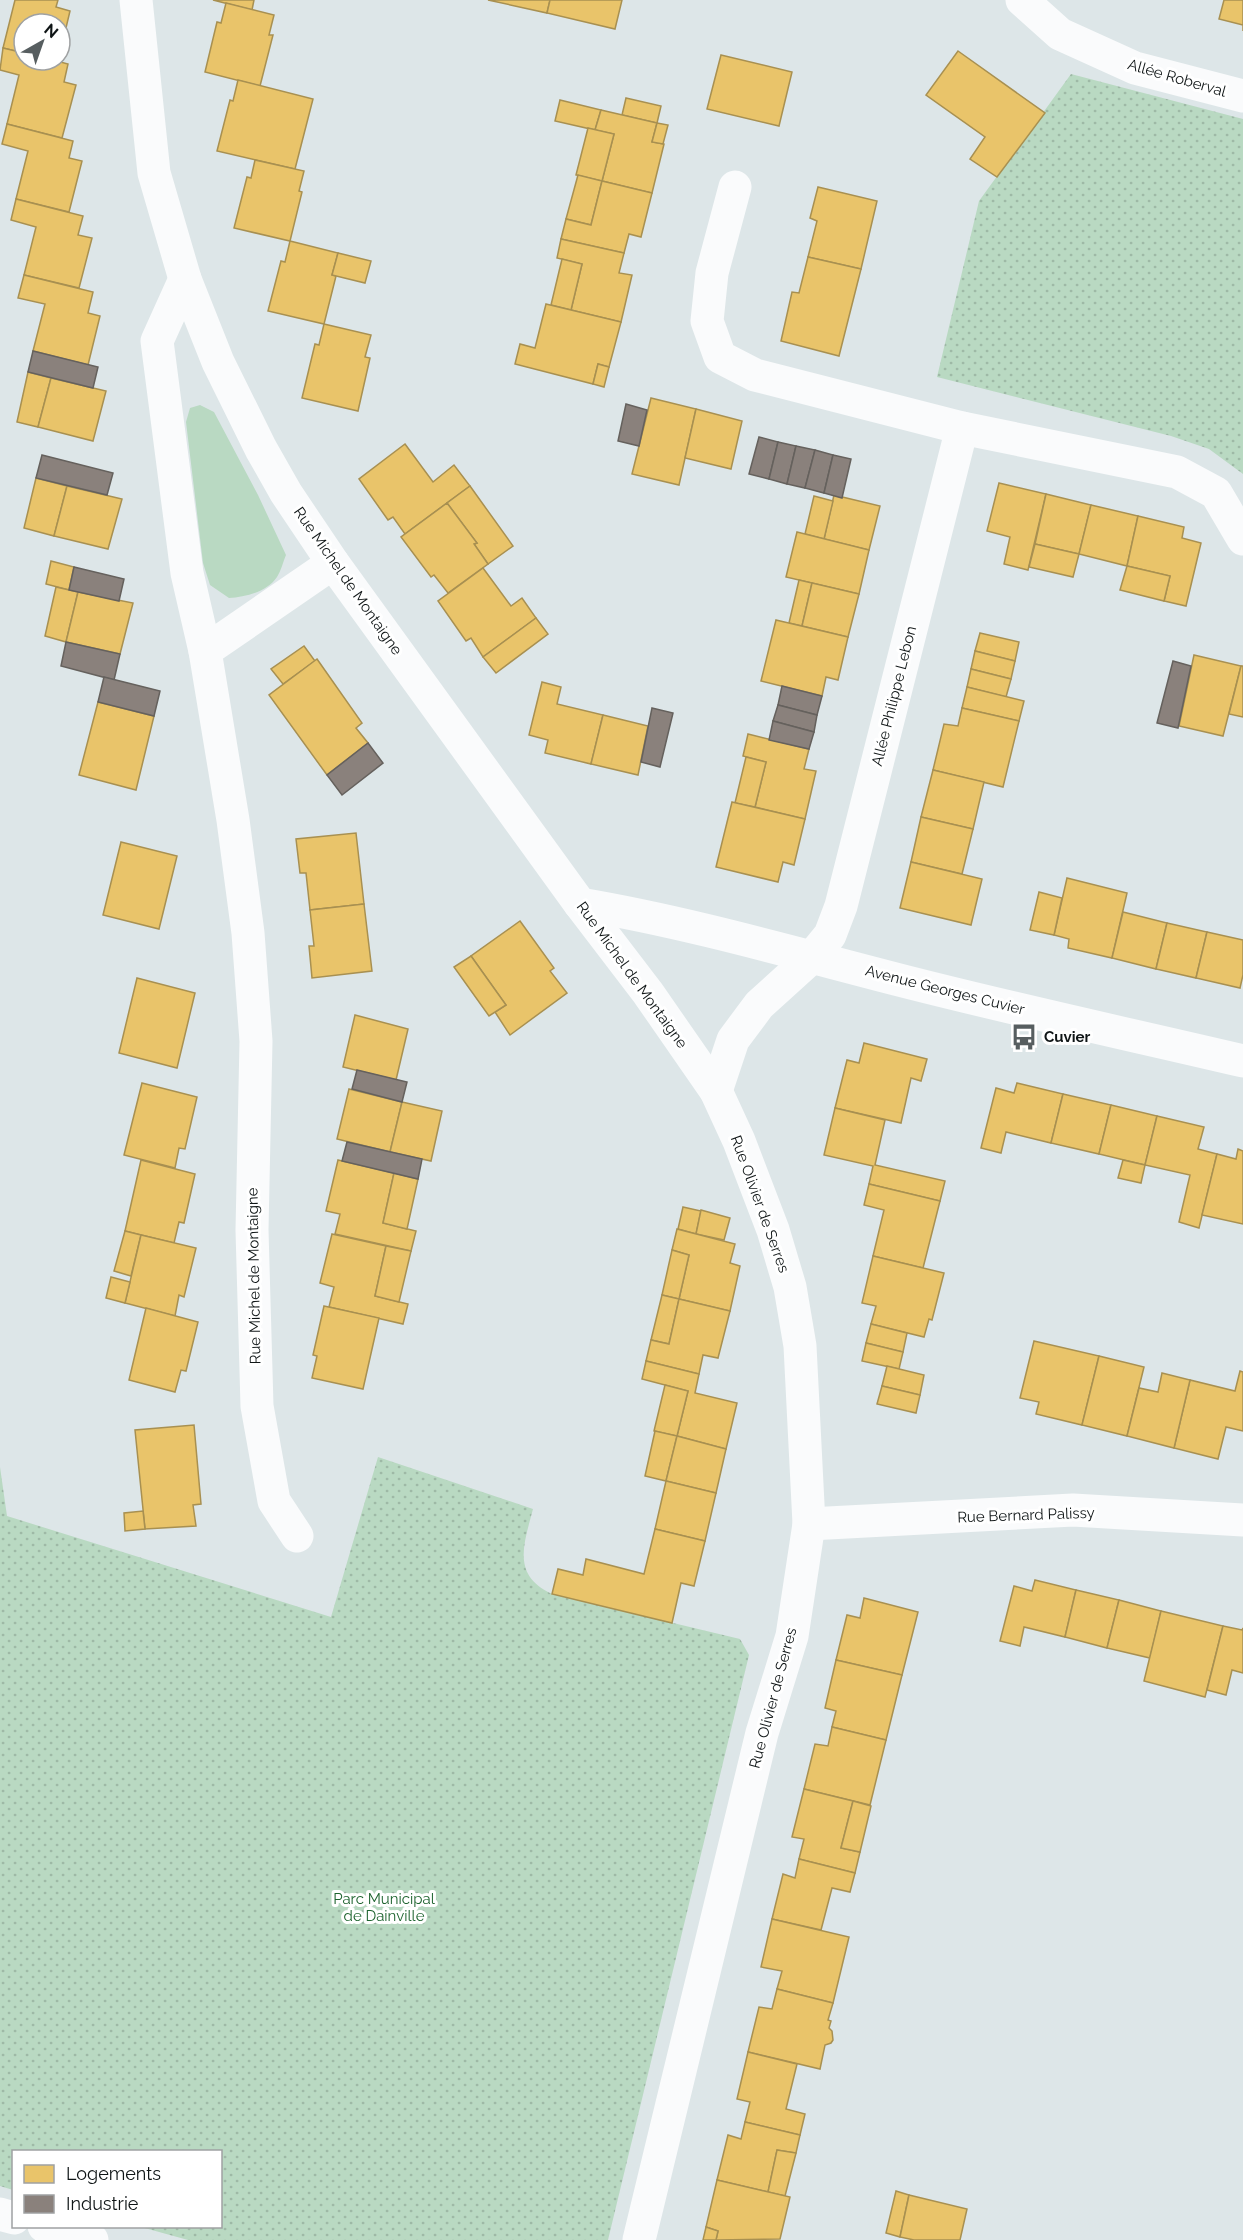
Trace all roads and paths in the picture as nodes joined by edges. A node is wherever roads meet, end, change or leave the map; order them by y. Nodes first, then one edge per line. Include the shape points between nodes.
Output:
1 (136, 0) edge
2 (1022, 0) edge
3 (1243, 96) edge
4 (735, 187) dead end
5 (185, 279) junction
6 (962, 428) junction
7 (1243, 539) edge
8 (333, 563) junction
9 (205, 651) junction
10 (580, 904) junction
11 (812, 957) junction
12 (1243, 1061) edge
13 (716, 1091) junction
14 (1243, 1520) edge
15 (809, 1524) junction
16 (297, 1536) dead end
17 (51, 2228) edge
18 (638, 2238) edge
19 (92, 2240) edge

1 - 5 street, Rue Michel de Montaigne via 154,173
2 - 3 street, Allée Roberval via 1060,34 1135,68
4 - 6 street via 712,273 707,321 720,357 756,375
5 - 8 street, Rue Michel de Montaigne via 218,362 261,449
5 - 9 street, Rue Michel de Montaigne via 158,341 187,573
6 - 7 street via 1177,472 1216,494
6 - 11 street, Allée Philippe Lebon via 841,906 830,936
8 - 9 street
8 - 10 street, Rue Michel de Montaigne
9 - 16 street, Rue Michel de Montaigne via 248,933 256,1041 252,1230 256,1406 274,1501
10 - 11 street, Avenue Georges Cuvier
10 - 13 street, Rue Michel de Montaigne
11 - 12 street, Avenue Georges Cuvier
11 - 13 street via 759,1005 733,1040
13 - 15 street, Rue Olivier de Serres via 739,1141 790,1287 800,1346
14 - 15 street, Rue Bernard Palissy via 1073,1510
15 - 18 street, Rue Olivier de Serres via 792,1636 762,1734
17 - 19 street

